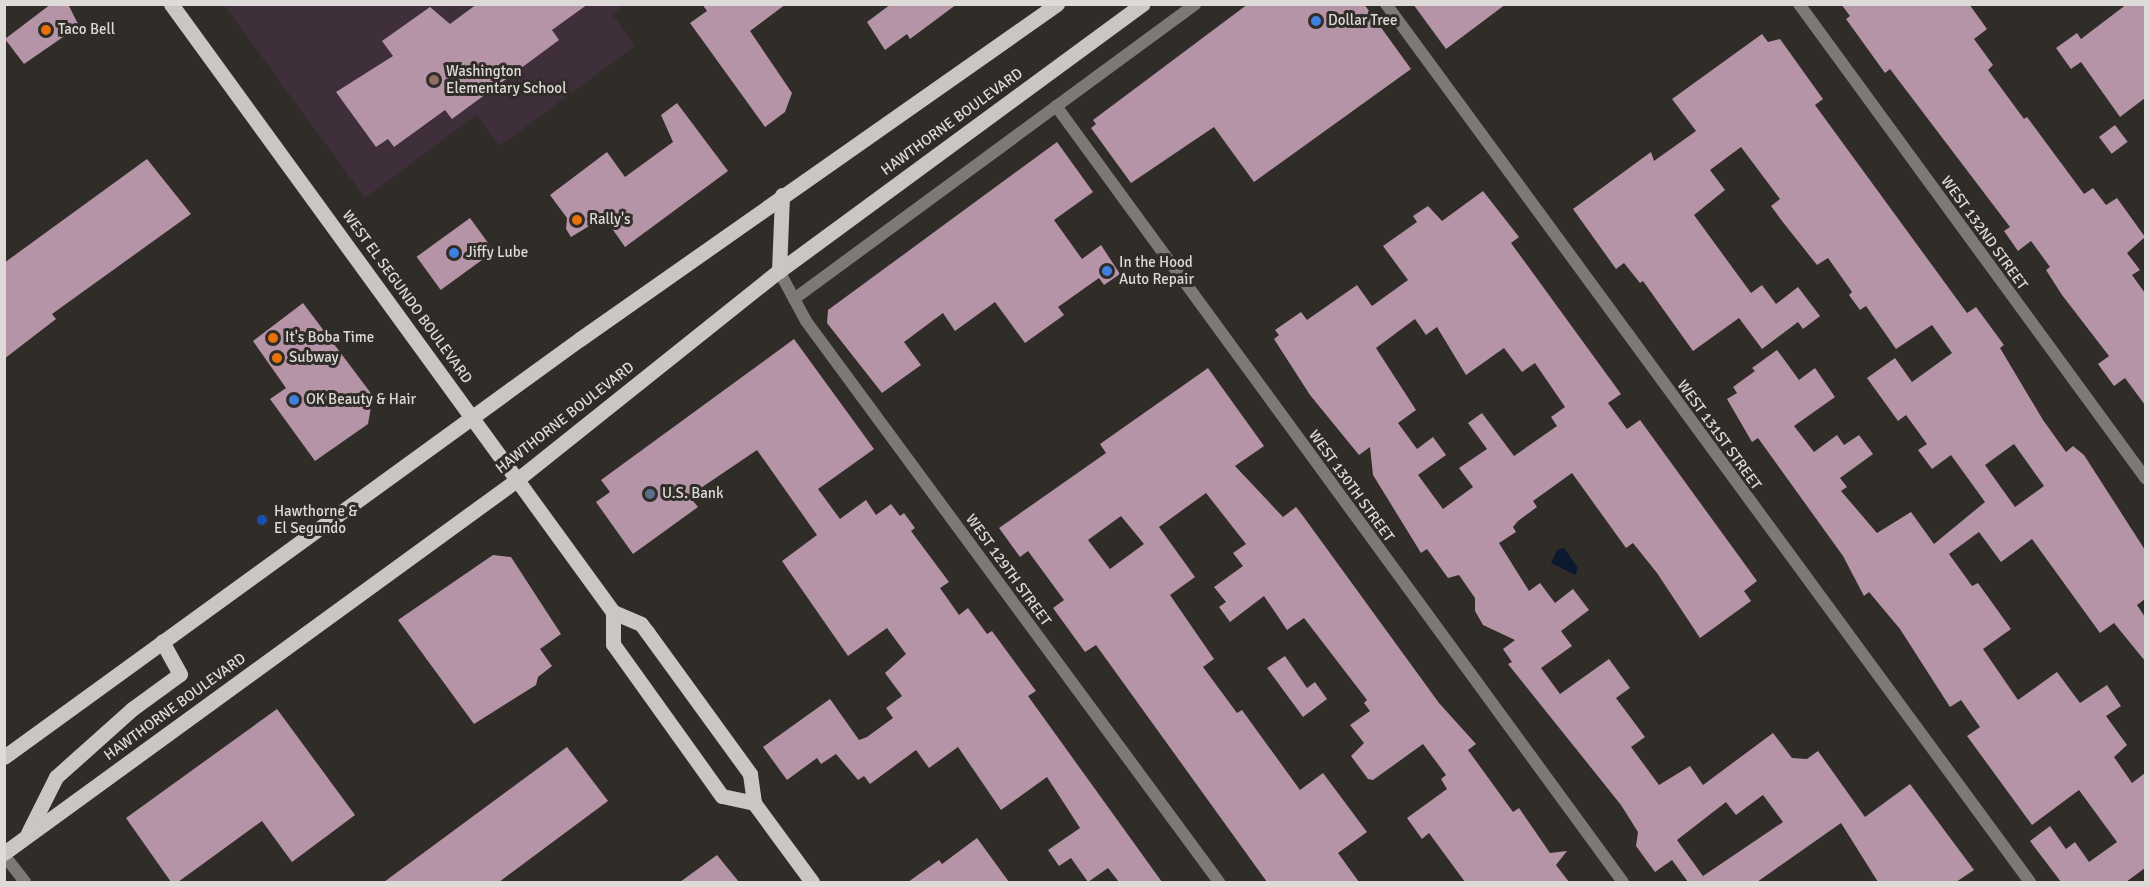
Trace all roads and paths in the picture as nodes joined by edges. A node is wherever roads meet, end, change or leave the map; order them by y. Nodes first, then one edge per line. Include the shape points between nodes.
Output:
1 (171, 4) edge
2 (1057, 4) edge
3 (1196, 4) edge
4 (1386, 4) edge
5 (1799, 4) edge
6 (1136, 7) edge
7 (1056, 106) junction
8 (782, 195) junction
9 (779, 271) junction
10 (794, 299) junction
11 (472, 417) junction
12 (518, 479) junction
13 (2145, 479) edge
14 (613, 612) junction
15 (162, 642) junction
16 (4, 757) edge
17 (754, 803) junction
18 (20, 842) junction
19 (4, 854) edge
20 (25, 882) edge
21 (812, 882) edge
22 (1219, 882) edge
23 (1623, 882) edge
24 (2030, 882) edge

1 - 11 main road, WEST EL SEGUNDO BOULEVARD
2 - 8 main road
3 - 7 street
4 - 24 street, WEST 131ST STREET
5 - 13 street, WEST 132ND STREET
6 - 9 main road, HAWTHORNE BOULEVARD
7 - 10 street
7 - 23 street, WEST 130TH STREET
8 - 9 main road
8 - 11 main road
9 - 10 street, WEST 129TH STREET
9 - 12 main road, HAWTHORNE BOULEVARD
10 - 22 street, WEST 129TH STREET
11 - 12 main road, WEST EL SEGUNDO BOULEVARD
11 - 15 main road
12 - 14 main road, WEST EL SEGUNDO BOULEVARD
12 - 18 main road, HAWTHORNE BOULEVARD
14 - 17 main road via 641,624 647,632 750,774
14 - 17 main road via 613,644 722,796
15 - 16 main road
15 - 18 main road via 180,674 132,709 56,777 43,795 36,824
17 - 21 main road
18 - 19 main road, HAWTHORNE BOULEVARD
19 - 20 street

